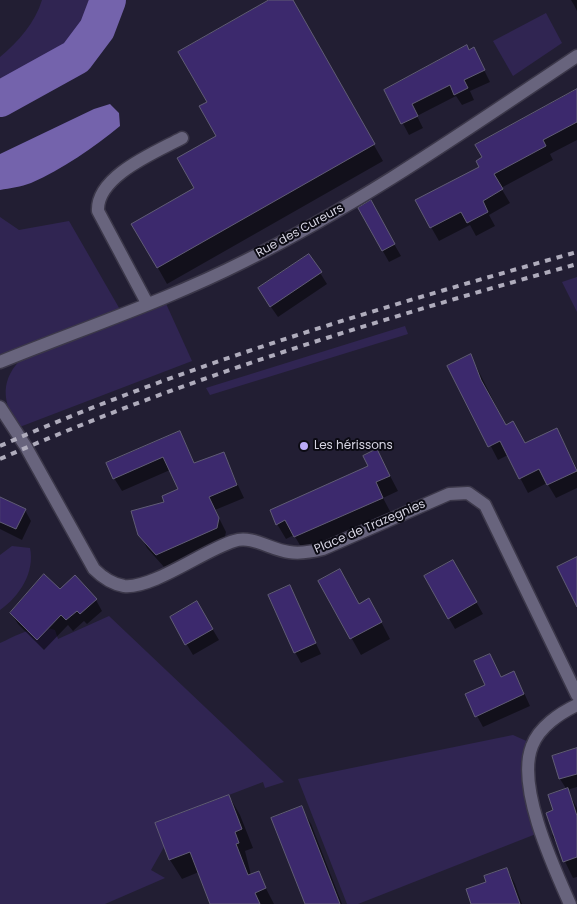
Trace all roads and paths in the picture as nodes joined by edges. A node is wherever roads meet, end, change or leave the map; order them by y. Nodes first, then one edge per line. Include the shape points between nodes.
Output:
1 (577, 56) edge
2 (182, 138) dead end
3 (148, 303) junction
4 (0, 362) edge
5 (0, 406) edge
6 (577, 694) edge
7 (577, 705) edge
8 (570, 904) edge

1 - 3 street, Rue des Cureurs via 418,162 297,234 244,262
2 - 3 street via 125,170 107,186 98,202 98,211
3 - 4 street, Rue des Cureurs
5 - 6 street, Place de Trazegnies via 94,570 103,578 125,586 148,581 220,546 244,539 307,554 449,494 468,493 485,505
7 - 8 street via 554,719 533,744 529,757 530,791 541,832

